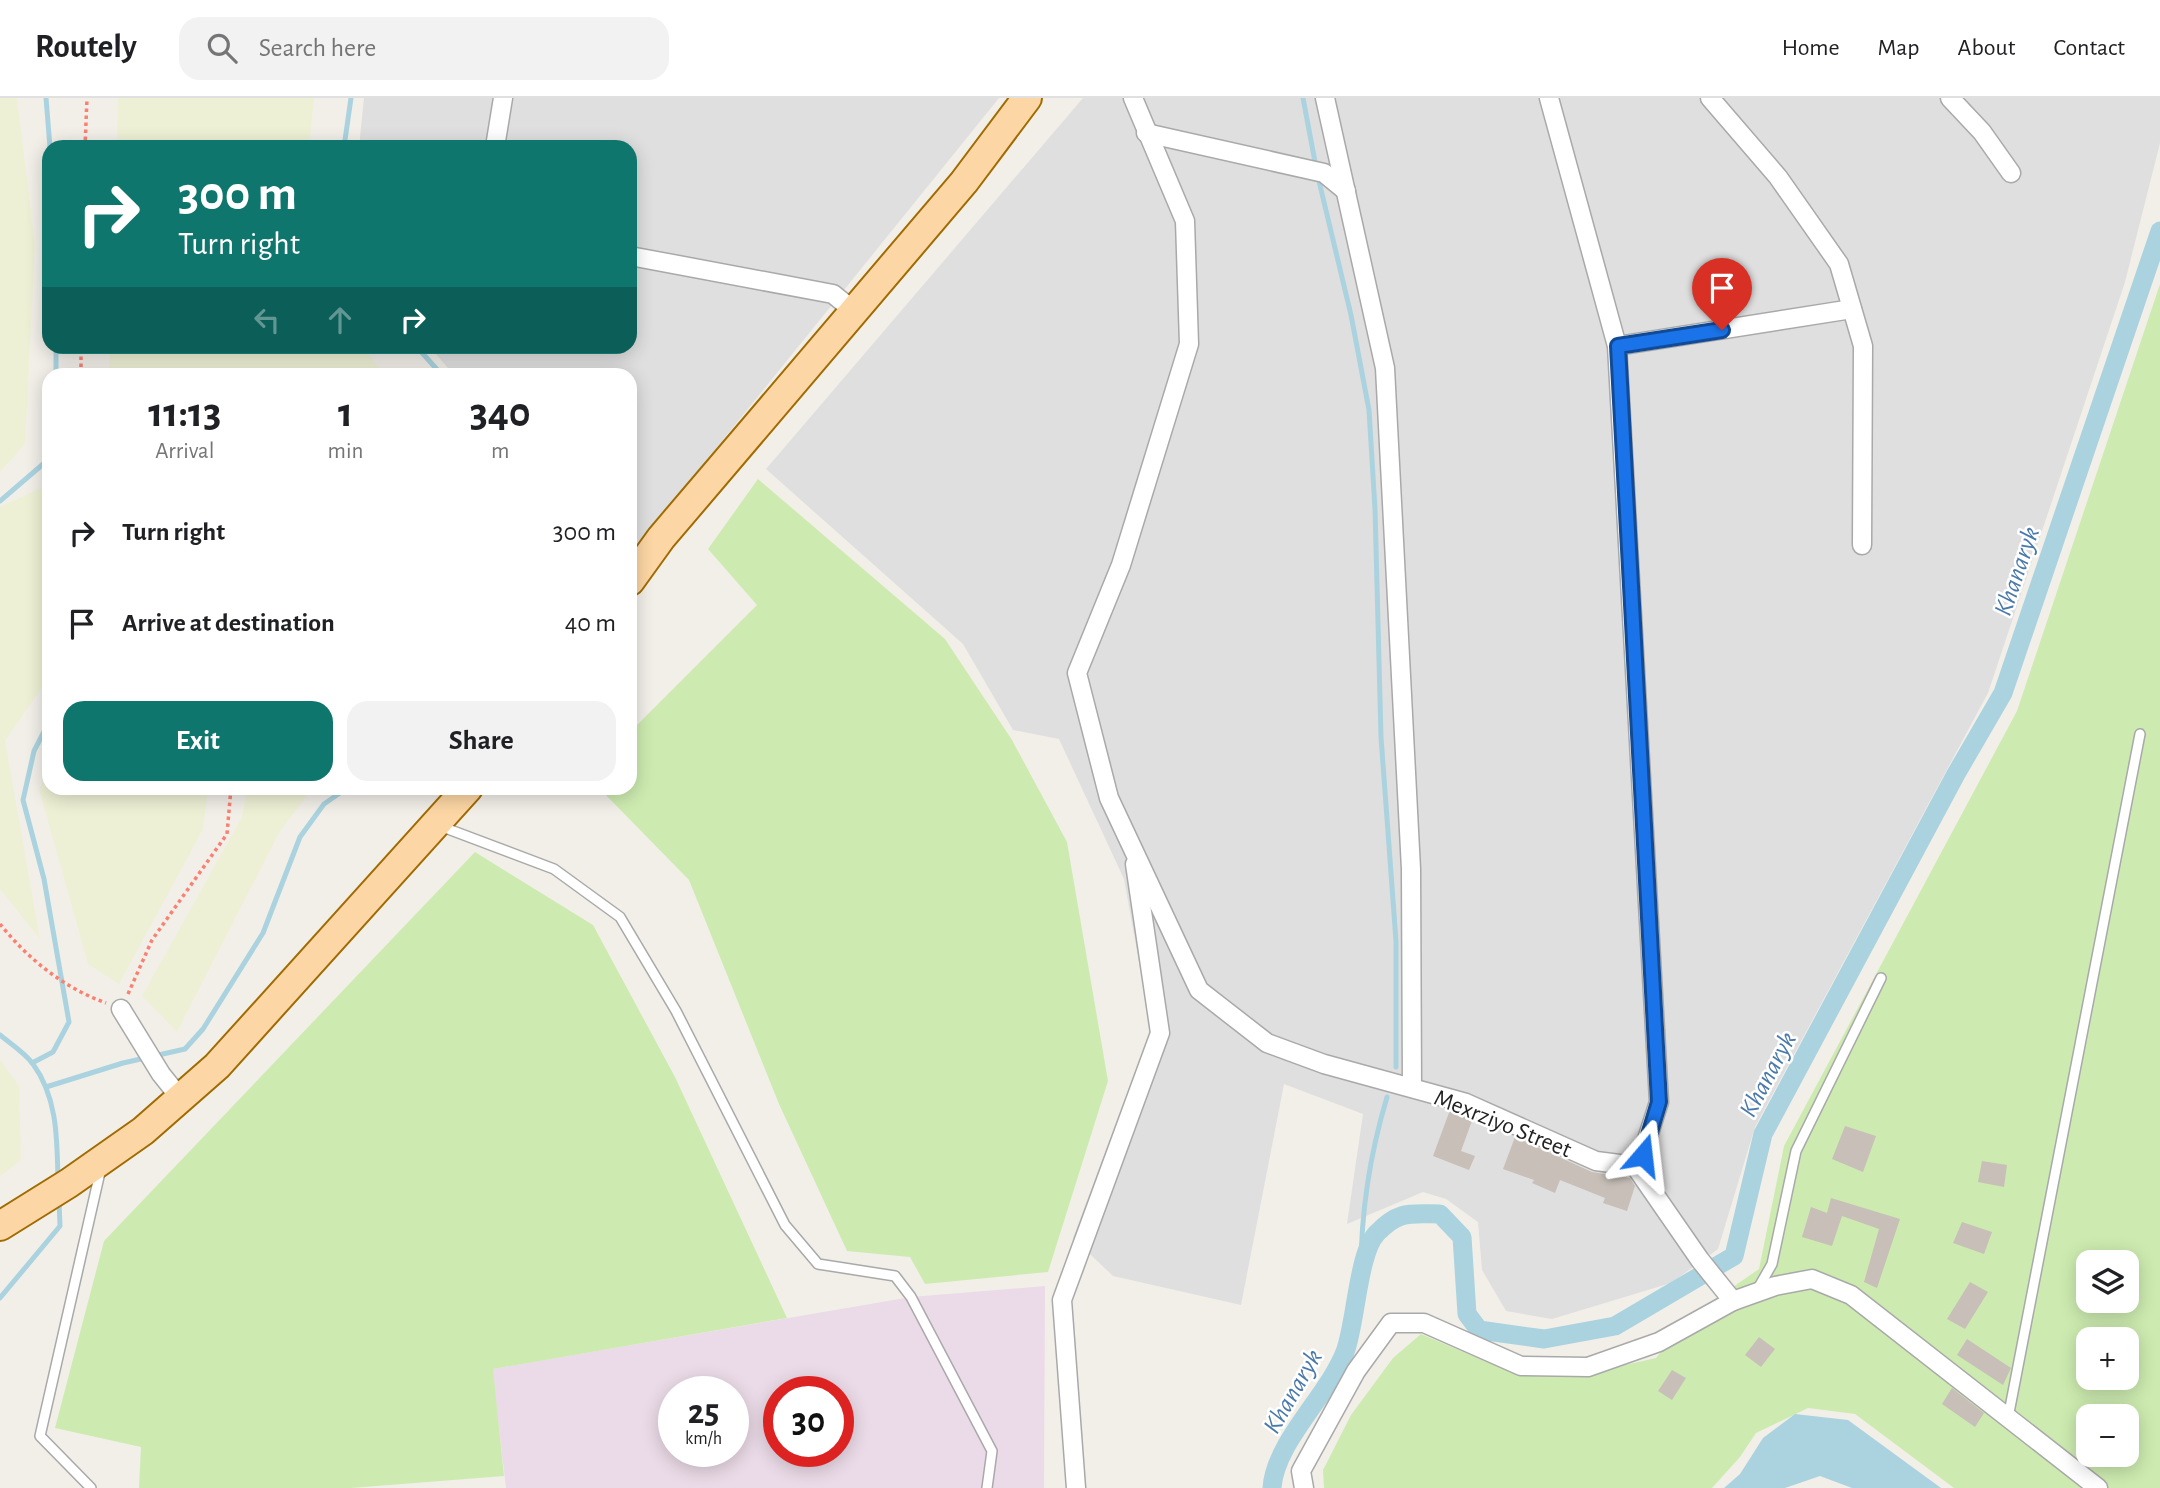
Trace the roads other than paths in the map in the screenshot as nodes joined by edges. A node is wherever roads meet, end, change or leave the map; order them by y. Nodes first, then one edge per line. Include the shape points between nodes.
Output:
1 (503, 98) edge
2 (1027, 98) edge
3 (1133, 98) edge
4 (1325, 98) edge
5 (1549, 98) edge
6 (1710, 98) edge
7 (1950, 98) edge
8 (1146, 133) junction
9 (496, 140) edge
10 (2011, 173) dead end
11 (1346, 191) junction
12 (637, 257) edge
13 (1852, 309) junction
14 (853, 311) junction
15 (1618, 346) junction
16 (1862, 545) dead end
17 (637, 571) edge
18 (2140, 734) dead end
19 (462, 795) edge
20 (435, 824) junction
21 (1131, 842) junction
22 (1881, 978) dead end
23 (125, 1015) road end
24 (1412, 1087) junction
25 (181, 1099) junction
26 (103, 1160) junction
27 (1635, 1166) junction
28 (0, 1226) edge
29 (1755, 1293) junction
30 (1733, 1301) junction
31 (2008, 1418) junction
32 (90, 1488) edge
33 (987, 1488) edge
34 (1076, 1488) edge
35 (1304, 1488) edge
36 (2098, 1488) edge

1 - 9 street
2 - 14 main road via 964,181
3 - 8 street, Mexrziyo Street
4 - 11 street
5 - 15 street
6 - 13 street via 1778,177 1839,264
7 - 10 street
8 - 11 street via 1324,173
8 - 21 street, Mexrziyo Street via 1185,221 1189,344 1121,565 1077,673 1109,798
11 - 24 street via 1385,368 1411,869
12 - 14 street via 833,294
13 - 15 street
13 - 16 street via 1863,346
14 - 17 main road
15 - 27 street via 1659,1102 1643,1155
18 - 31 lane
19 - 20 main road
20 - 25 main road via 251,1030
20 - 33 lane via 554,869 620,917 676,1011 785,1225 818,1264 895,1276 911,1297 992,1451
21 - 24 street, Mexrziyo Street via 1199,990 1267,1043 1324,1064
21 - 34 street via 1160,1033 1062,1300
22 - 29 lane via 1796,1151 1772,1264
23 - 25 street
24 - 27 street, Mexrziyo Street via 1466,1103 1595,1161
25 - 26 main road
26 - 28 main road
26 - 32 lane via 40,1436
27 - 30 street
29 - 30 street
29 - 31 street via 1812,1279 1851,1295
30 - 35 street via 1660,1342 1588,1367 1521,1366 1424,1323 1391,1323 1356,1371 1301,1471
31 - 36 street

